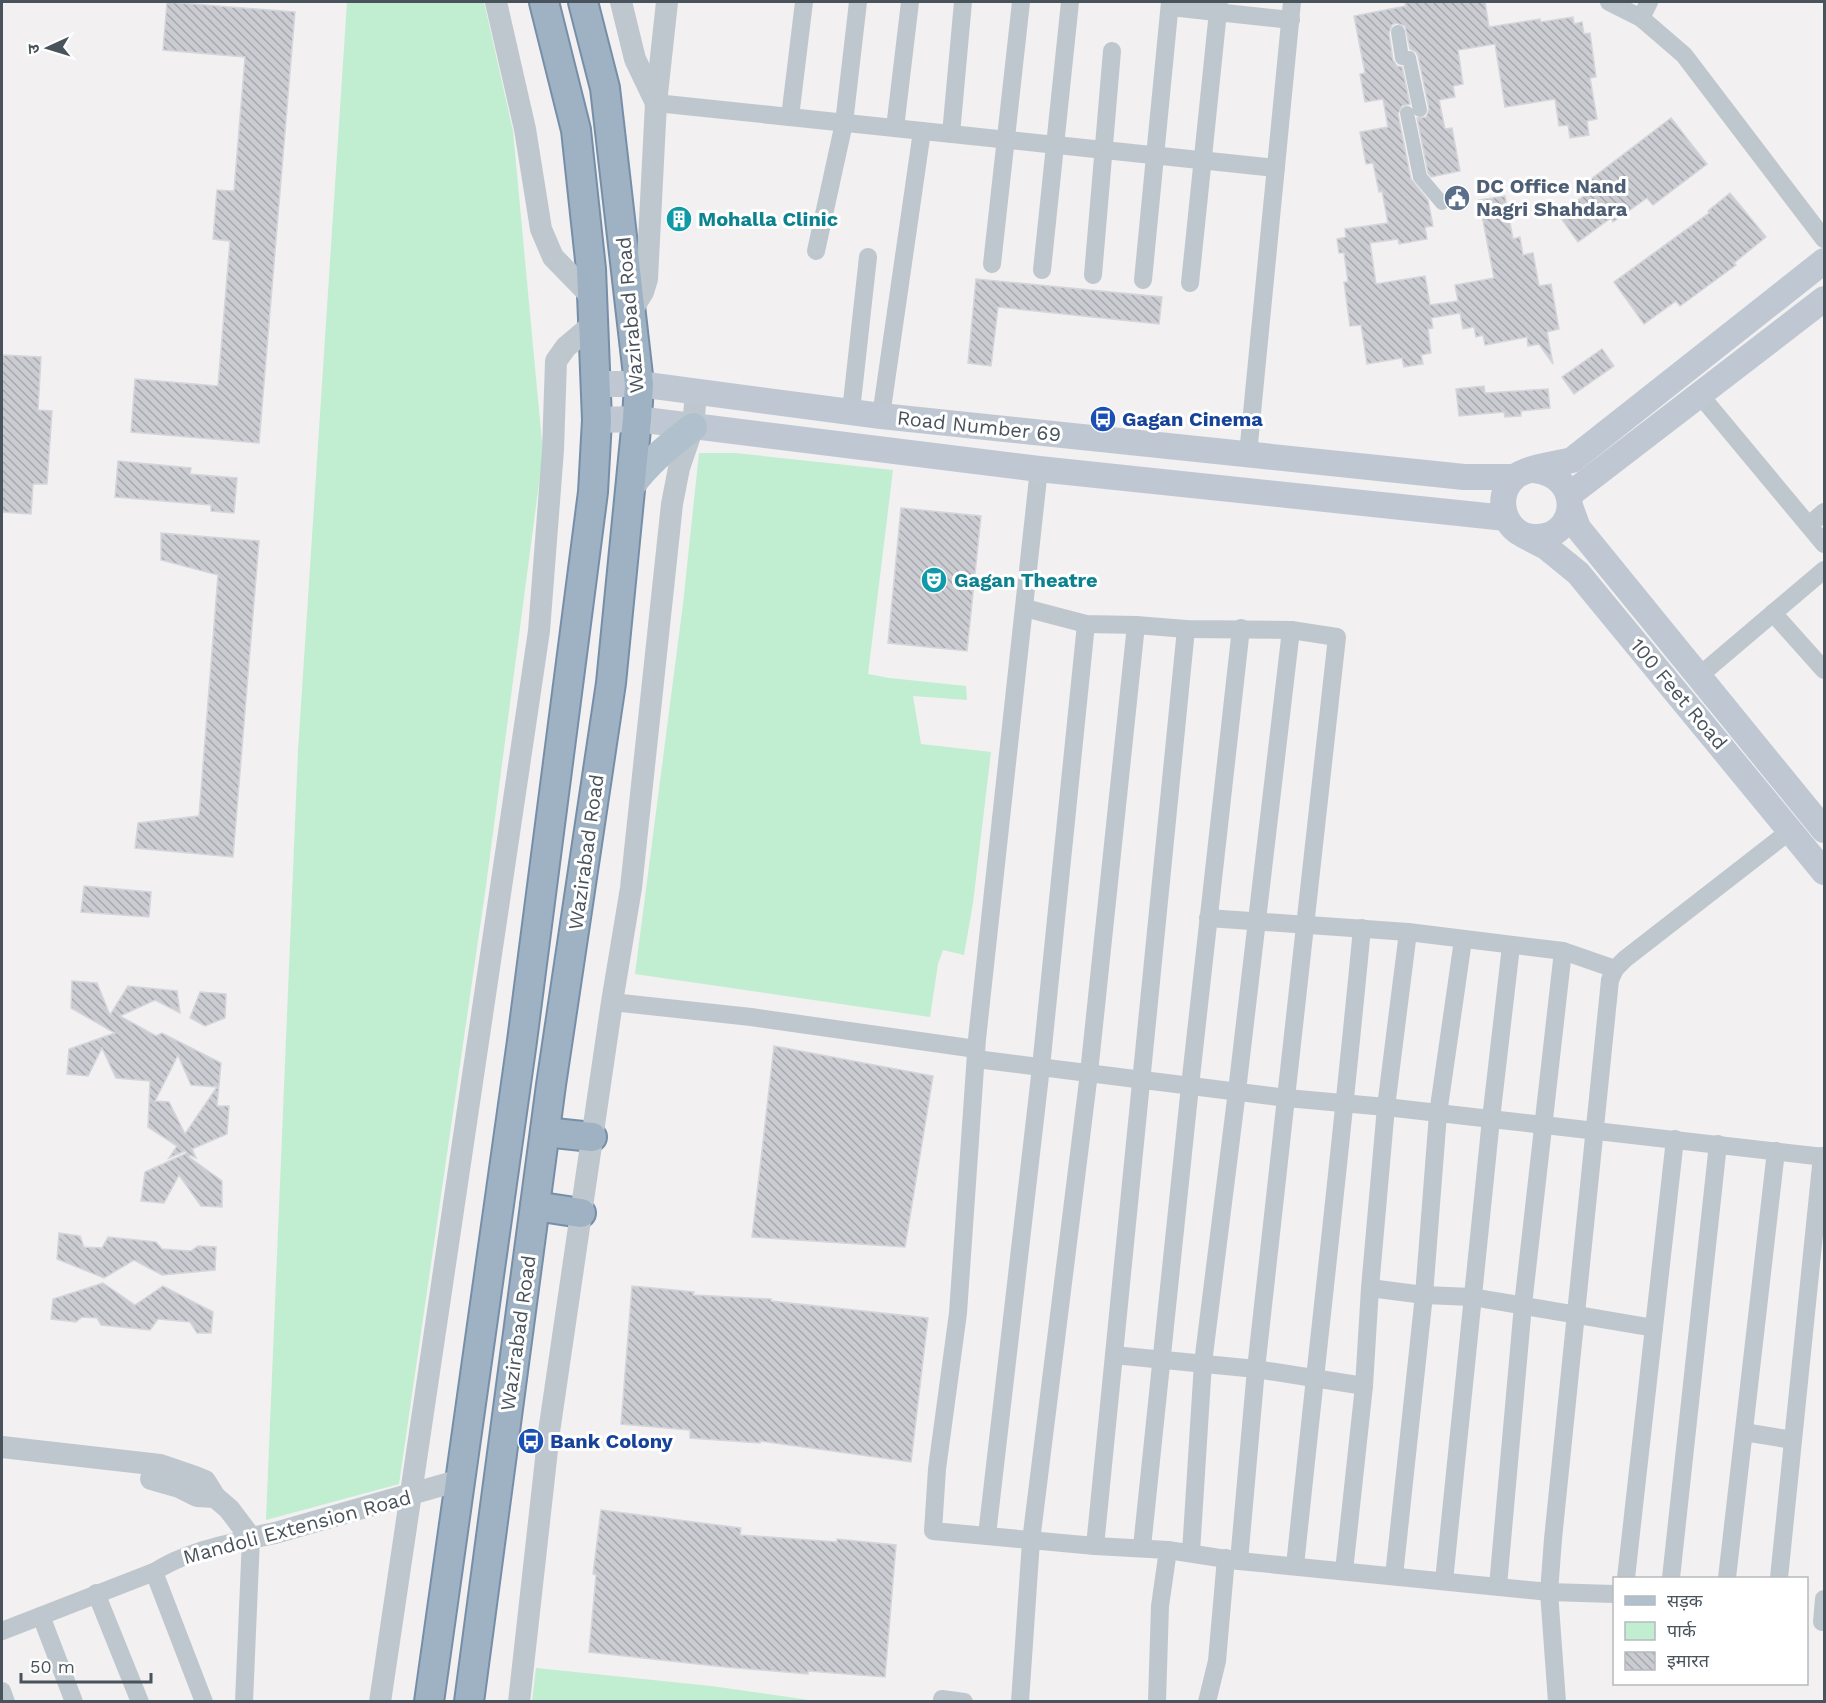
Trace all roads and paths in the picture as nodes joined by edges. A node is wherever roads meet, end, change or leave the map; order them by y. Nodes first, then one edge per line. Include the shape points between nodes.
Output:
1 (496, 2) edge
2 (544, 2) edge
3 (583, 2) edge
4 (621, 2) edge
5 (667, 2) edge
6 (804, 2) edge
7 (858, 2) edge
8 (910, 2) edge
9 (963, 2) edge
10 (1021, 2) edge
11 (1070, 2) edge
12 (1292, 2) edge
13 (1608, 2) edge
14 (1649, 2) edge
15 (1170, 4) edge
16 (1219, 7) edge
17 (1641, 18) junction
18 (1291, 20) junction
19 (1398, 32) dead end
20 (1113, 51) dead end
21 (656, 103) junction
22 (790, 117) junction
23 (844, 123) junction
24 (895, 128) junction
25 (922, 131) junction
26 (951, 134) junction
27 (1005, 140) junction
28 (1056, 145) junction
29 (1104, 150) junction
30 (1155, 155) junction
31 (1203, 160) junction
32 (1276, 168) junction
33 (1442, 203) dead end
34 (1824, 239) edge
35 (816, 251) dead end
36 (868, 257) dead end
37 (1824, 261) edge
38 (992, 264) dead end
39 (1042, 270) dead end
40 (1093, 275) dead end
41 (1143, 280) dead end
42 (1190, 283) dead end
43 (592, 297) junction
44 (1824, 299) edge
45 (630, 313) junction
46 (592, 325) junction
47 (596, 384) junction
48 (639, 384) junction
49 (696, 393) junction
50 (1700, 395) junction
51 (851, 411) junction
52 (881, 416) junction
53 (637, 419) junction
54 (597, 420) junction
55 (693, 427) junction
56 (1248, 454) junction
57 (1040, 469) junction
58 (1524, 473) junction
59 (631, 486) junction
60 (1570, 501) junction
61 (1824, 512) edge
62 (1512, 525) junction
63 (1809, 525) junction
64 (1824, 544) edge
65 (1824, 570) edge
66 (1025, 608) junction
67 (1773, 613) junction
68 (1086, 624) junction
69 (1136, 625) junction
70 (1241, 628) junction
71 (1186, 629) junction
72 (1290, 630) junction
73 (1824, 670) edge
74 (1699, 676) junction
75 (1791, 830) junction
76 (1824, 830) edge
77 (1824, 872) edge
78 (1208, 918) junction
79 (1257, 921) junction
80 (1305, 925) junction
81 (1362, 928) junction
82 (1408, 932) junction
83 (1463, 940) junction
84 (1511, 946) junction
85 (1563, 951) junction
86 (1614, 969) junction
87 (612, 1002) junction
88 (976, 1054) junction
89 (1041, 1067) junction
90 (1089, 1073) junction
91 (1142, 1080) junction
92 (1190, 1086) junction
93 (1237, 1091) junction
94 (1287, 1098) junction
95 (1346, 1103) junction
96 (1386, 1107) junction
97 (1438, 1114) junction
98 (1491, 1119) junction
99 (1543, 1125) junction
100 (1596, 1131) junction
101 (545, 1132) junction
102 (592, 1137) junction
103 (1675, 1139) junction
104 (1718, 1144) junction
105 (1776, 1151) junction
106 (1823, 1156) edge
107 (535, 1206) junction
108 (581, 1213) junction
109 (1370, 1288) junction
110 (1424, 1295) junction
111 (1472, 1297) junction
112 (1523, 1305) junction
113 (1575, 1313) junction
114 (1654, 1328) junction
115 (1114, 1355) junction
116 (1162, 1359) junction
117 (1203, 1363) junction
118 (1256, 1369) junction
119 (1314, 1378) junction
120 (1364, 1386) junction
121 (1744, 1432) junction
122 (1793, 1440) junction
123 (2, 1447) edge
124 (2, 1461) edge
125 (460, 1480) junction
126 (411, 1496) junction
127 (215, 1497) junction
128 (987, 1535) junction
129 (251, 1538) junction
130 (1031, 1541) junction
131 (1095, 1546) junction
132 (1142, 1547) junction
133 (1168, 1550) junction
134 (1191, 1552) junction
135 (1232, 1559) junction
136 (1295, 1566) junction
137 (1344, 1571) junction
138 (154, 1572) junction
139 (1394, 1576) junction
140 (1626, 1577) edge
141 (1671, 1577) edge
142 (1727, 1577) edge
143 (1779, 1577) edge
144 (1444, 1581) junction
145 (1498, 1586) junction
146 (1550, 1592) junction
147 (96, 1593) junction
148 (1613, 1594) edge
149 (1824, 1599) edge
150 (41, 1616) junction
151 (1818, 1622) edge
152 (2, 1631) edge
153 (2, 1691) edge
154 (942, 1699) dead end
155 (6, 1701) edge
156 (74, 1701) edge
157 (140, 1701) edge
158 (204, 1701) edge
159 (244, 1701) edge
160 (380, 1701) edge
161 (429, 1701) edge
162 (469, 1701) edge
163 (519, 1701) edge
164 (964, 1701) edge
165 (1020, 1701) edge
166 (1157, 1701) edge
167 (1207, 1701) edge
168 (1557, 1701) edge

1 - 43 street via 525,129 541,229 553,257
2 - 43 highway, Wazirabad Road via 576,130
3 - 45 highway, Wazirabad Road via 605,88
4 - 21 street via 635,58
5 - 21 street
6 - 22 street
7 - 23 street
8 - 24 street
9 - 26 street
10 - 27 street
11 - 28 street
12 - 18 street
13 - 17 street
14 - 17 street
15 - 16 street
15 - 30 street
16 - 18 street
16 - 31 street
17 - 34 street via 1684,55
18 - 32 street
19 - 33 street via 1402,58 1410,57 1420,177
20 - 29 street
21 - 22 street
21 - 45 street via 647,279
22 - 23 street
23 - 24 street
23 - 35 street
24 - 25 street
25 - 26 street
25 - 52 street
26 - 27 street
27 - 28 street
27 - 38 street
28 - 29 street
28 - 39 street
29 - 30 street
29 - 40 street
30 - 31 street
30 - 41 street
31 - 32 street
31 - 42 street
32 - 56 street
36 - 51 street
37 - 58 main road via 1572,459
43 - 46 highway, Wazirabad Road
44 - 50 main road
45 - 48 highway, Wazirabad Road
46 - 47 highway, Wazirabad Road
46 - 126 street via 556,361 539,631
47 - 48 main road, Road Number 69
47 - 54 highway, Wazirabad Road
48 - 49 main road, Road Number 69
48 - 53 highway, Wazirabad Road
49 - 51 main road, Road Number 69
49 - 55 street
50 - 60 main road
50 - 63 street
51 - 52 main road, Road Number 69
52 - 56 main road, Road Number 69
53 - 54 main road, Road Number 69
53 - 55 main road, Road Number 69
53 - 59 highway, Wazirabad Road
54 - 125 highway, Wazirabad Road via 578,616
55 - 57 main road, Road Number 69
55 - 59 main road via 654,458
55 - 87 street via 672,504 631,888
56 - 58 main road, Road Number 69 via 1464,477
57 - 62 main road, Road Number 69
57 - 66 street
58 - 60 main road via 1546,471 1557,476
58 - 62 main road via 1507,486 1503,496 1503,507
59 - 101 highway, Wazirabad Road via 611,682
60 - 62 main road via 1568,516 1555,532 1537,538
60 - 74 main road, 100 Feet Road via 1578,528
61 - 63 street
62 - 75 main road, 100 Feet Road via 1578,573
63 - 64 street
65 - 67 street
66 - 68 street
66 - 88 street
67 - 73 street
67 - 74 street
68 - 69 street
68 - 89 street
69 - 71 street
69 - 90 street
70 - 71 street
70 - 72 street
70 - 78 street
71 - 91 street
72 - 79 street
72 - 80 street via 1337,637
74 - 76 main road, 100 Feet Road
75 - 77 main road, 100 Feet Road
75 - 86 street
78 - 79 street
78 - 92 street
79 - 80 street
79 - 93 street
80 - 81 street
80 - 94 street
81 - 82 street
81 - 95 street
82 - 83 street
82 - 96 street
83 - 84 street
83 - 97 street
84 - 85 street
84 - 98 street
85 - 86 street
85 - 99 street
86 - 100 street via 1607,994
87 - 88 street via 751,1017
87 - 102 street
88 - 89 street
88 - 128 street via 958,1313 937,1469 933,1532
89 - 90 street
89 - 128 street
90 - 91 street
90 - 130 street
91 - 92 street
91 - 115 street
92 - 93 street
92 - 116 street
93 - 94 street
93 - 117 street
94 - 95 street
94 - 118 street
95 - 96 street
95 - 119 street
96 - 97 street
96 - 109 street
97 - 98 street
97 - 110 street
98 - 99 street
98 - 111 street
99 - 100 street
99 - 112 street
100 - 103 street
100 - 113 street
101 - 102 highway
101 - 107 highway, Wazirabad Road
102 - 108 street
103 - 104 street
103 - 114 street
104 - 105 street
104 - 141 street
105 - 106 street
105 - 121 street
106 - 122 street
107 - 108 highway
107 - 162 highway, Wazirabad Road
108 - 163 street via 549,1432
109 - 110 street
109 - 120 street
110 - 111 street
110 - 139 street
111 - 112 street
111 - 144 street
112 - 113 street
112 - 145 street
113 - 114 street
113 - 146 street
114 - 140 street
115 - 116 street
115 - 131 street
116 - 117 street
116 - 132 street
117 - 118 street
117 - 134 street
118 - 119 street
118 - 135 street
119 - 120 street
119 - 136 street
120 - 137 street
121 - 122 street
121 - 142 street
122 - 143 street
123 - 127 street via 160,1466 205,1482
124 - 127 street via 153,1479 197,1496
125 - 126 street, Mandoli Extension Road
125 - 161 highway, Wazirabad Road
126 - 129 street, Mandoli Extension Road
126 - 160 street
127 - 129 street
128 - 130 street
129 - 138 street, Mandoli Extension Road via 194,1552
129 - 159 street
130 - 131 street
130 - 165 street
131 - 132 street
132 - 133 street
133 - 134 street
133 - 166 street via 1160,1606
134 - 135 street
135 - 136 street
135 - 167 street
136 - 137 street
137 - 139 street
138 - 147 street, Mandoli Extension Road
138 - 158 street
139 - 144 street
144 - 145 street
145 - 146 street
146 - 148 street
146 - 168 street
147 - 150 street, Mandoli Extension Road
147 - 157 street
149 - 151 street
150 - 152 street, Mandoli Extension Road
150 - 156 street
153 - 155 street
154 - 164 street

